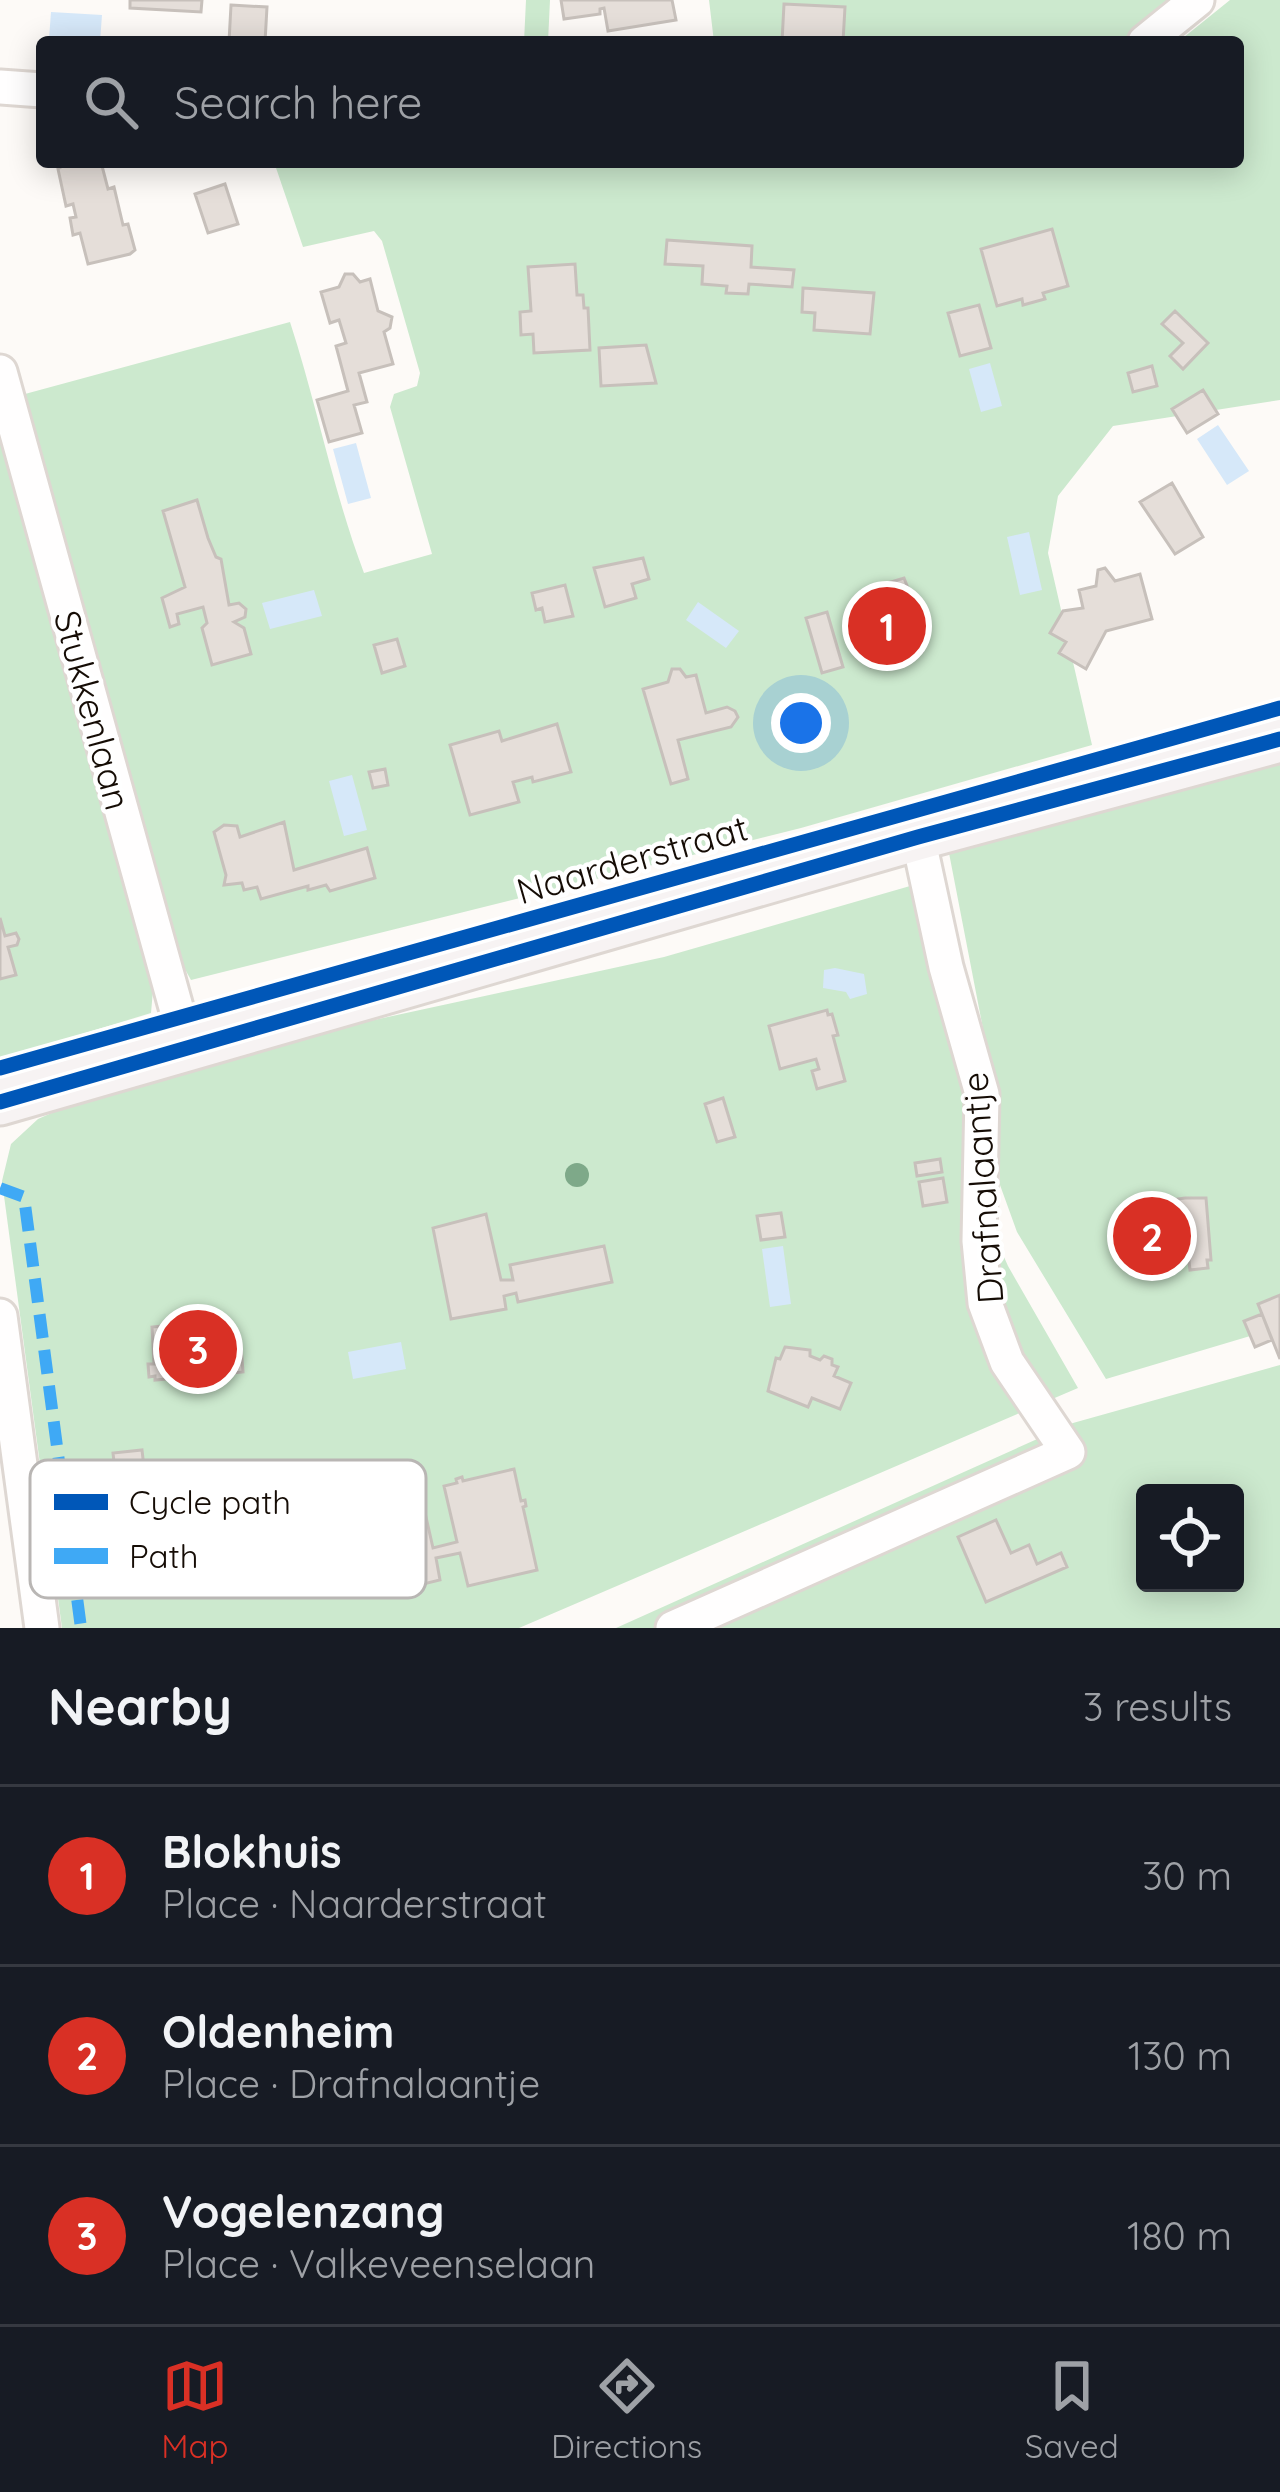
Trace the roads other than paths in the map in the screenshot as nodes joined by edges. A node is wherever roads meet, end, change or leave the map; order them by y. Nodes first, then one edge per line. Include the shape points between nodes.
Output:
1 (1197, 0) edge
2 (1152, 36) edge
3 (0, 87) edge
4 (36, 89) edge
5 (0, 372) edge
6 (1280, 739) edge
7 (918, 837) junction
8 (187, 1047) junction
9 (0, 1102) edge
10 (0, 1316) edge
11 (30, 1539) edge
12 (38, 1598) edge
13 (42, 1628) edge
14 (673, 1628) edge

1 - 2 street
3 - 4 street
5 - 8 street, Stukkenlaan
6 - 7 street, Naarderstraat
7 - 8 street, Naarderstraat
7 - 14 street, Drafnalaantje via 982,1094 985,1304 1007,1361 1068,1452
8 - 9 street, Naarderstraat
10 - 11 street
12 - 13 street

